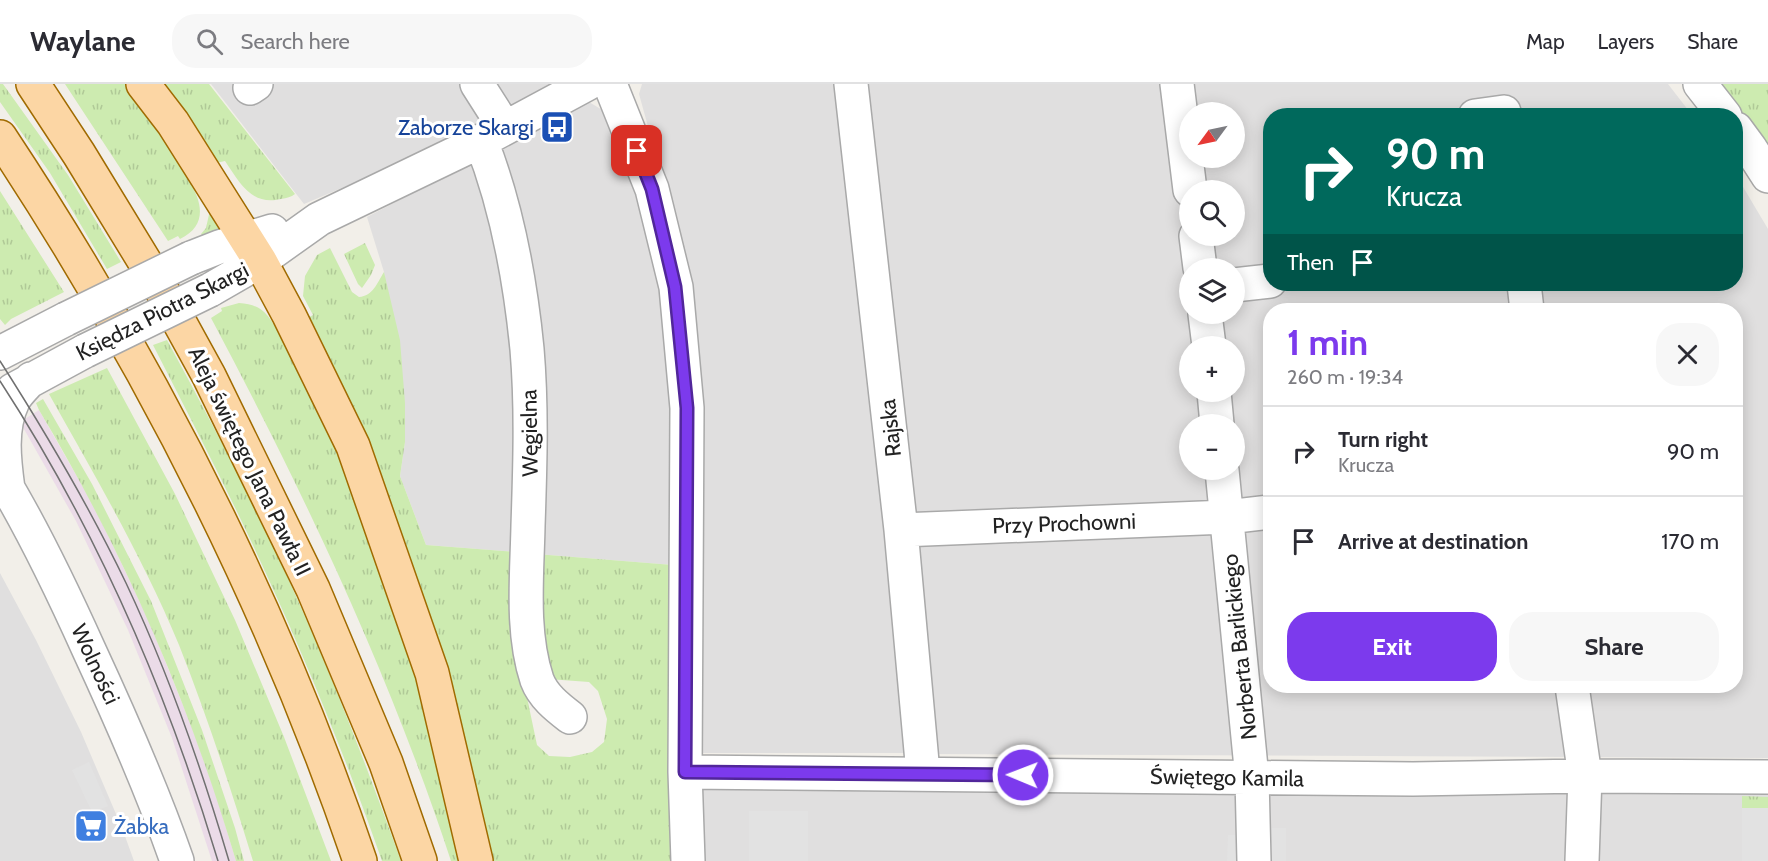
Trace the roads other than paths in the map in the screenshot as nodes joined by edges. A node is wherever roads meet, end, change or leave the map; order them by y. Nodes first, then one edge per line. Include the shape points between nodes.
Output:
1 (33, 84) edge
2 (144, 84) edge
3 (477, 84) edge
4 (587, 84) edge
5 (610, 84) edge
6 (851, 84) edge
7 (1177, 84) edge
8 (1700, 84) edge
9 (1719, 108) edge
10 (493, 134) junction
11 (0, 137) edge
12 (1743, 138) edge
13 (1768, 177) edge
14 (1189, 180) edge
15 (253, 249) junction
16 (1263, 282) edge
17 (1245, 284) edge
18 (0, 353) edge
19 (31, 379) junction
20 (0, 394) edge
21 (1223, 480) edge
22 (4, 482) edge
23 (1263, 513) edge
24 (1227, 517) junction
25 (901, 530) junction
26 (1573, 693) edge
27 (570, 717) dead end
28 (685, 772) junction
29 (923, 773) junction
30 (1585, 776) junction
31 (1768, 777) edge
32 (1252, 778) junction
33 (177, 861) edge
34 (360, 861) edge
35 (420, 861) edge
36 (476, 861) edge
37 (688, 861) edge
38 (1254, 861) edge
39 (1582, 861) edge

1 - 35 main road, Aleja świętego Jana Pawła II via 159,285 214,386 313,589 386,763
2 - 15 main road
3 - 10 street, Węgielna
4 - 10 street, Księdza Piotra Skargi
5 - 28 street via 652,189 675,287 687,408
6 - 25 street, Rajska
7 - 14 street
8 - 9 street
10 - 15 street, Księdza Piotra Skargi
10 - 27 street, Węgielna via 492,169 512,242 526,349 531,445 527,608 531,654 538,682 551,702
11 - 34 main road via 111,313 166,413 235,554 308,718
12 - 13 street
15 - 18 street, Księdza Piotra Skargi, bridge via 191,258
15 - 19 street, Księdza Piotra Skargi, bridge via 210,290
15 - 36 main road via 357,458 432,673
16 - 17 street
19 - 20 street, Księdza Piotra Skargi
19 - 22 street via 13,401 5,422
21 - 24 street, Norberta Barlickiego
22 - 33 street, Wolności via 52,570 124,726
23 - 24 street, Przy Prochowni
24 - 25 street, Przy Prochowni
24 - 32 street, Norberta Barlickiego
25 - 29 street, Rajska
26 - 30 street
28 - 29 street, Świętego Kamila
28 - 37 street
29 - 32 street, Świętego Kamila
30 - 31 street, Świętego Kamila
30 - 32 street, Świętego Kamila
30 - 39 street
32 - 38 street, Norberta Barlickiego

